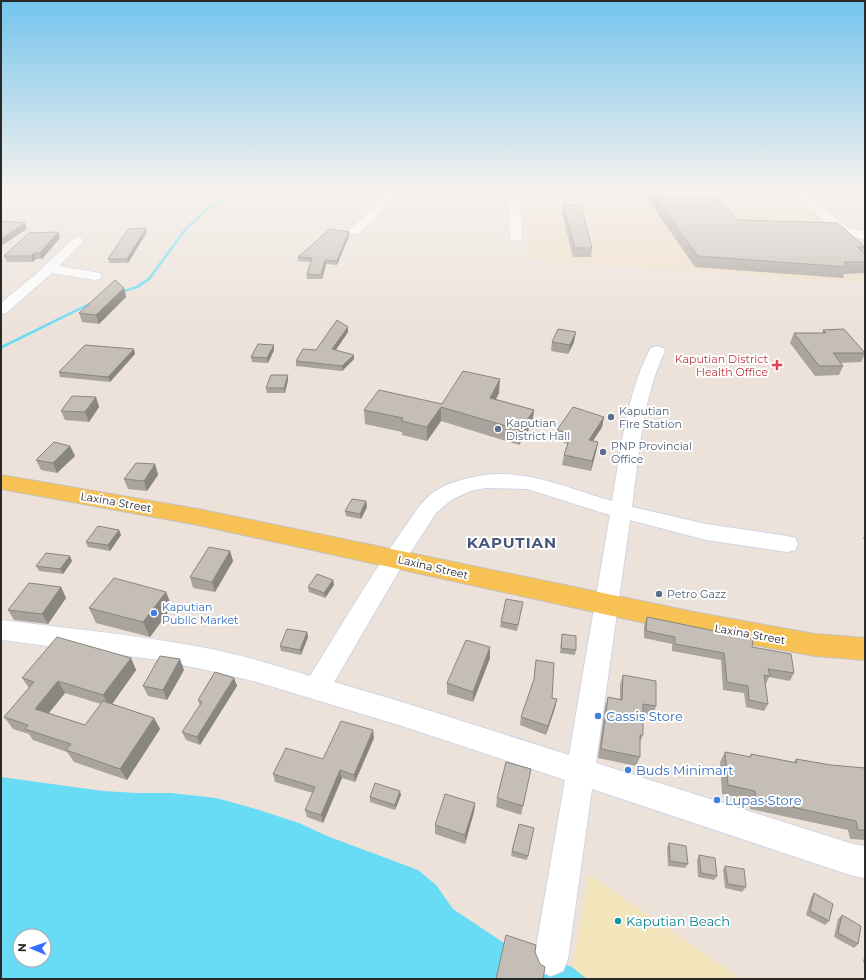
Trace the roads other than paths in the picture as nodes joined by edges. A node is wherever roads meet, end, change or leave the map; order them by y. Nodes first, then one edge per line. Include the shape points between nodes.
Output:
1 (78, 240) dead end
2 (50, 269) junction
3 (95, 276) dead end
4 (1, 310) edge
5 (657, 351) dead end
6 (1, 482) edge
7 (621, 511) junction
8 (787, 544) dead end
9 (395, 558) junction
10 (606, 605) junction
11 (1, 630) edge
12 (865, 649) edge
13 (316, 689) junction
14 (581, 771) junction
15 (865, 862) edge
16 (551, 959) dead end

1 - 2 street
2 - 3 street
2 - 4 street
5 - 7 street via 643,383
6 - 9 main road, Laxina Street via 198,517
7 - 8 street via 706,532
7 - 9 street via 528,483 486,481 464,486 444,495 429,508
7 - 10 street
9 - 10 main road, Laxina Street
9 - 13 street
10 - 12 main road, Laxina Street via 778,639
10 - 14 street
11 - 13 street via 202,658
13 - 14 street
14 - 15 street via 718,817
14 - 16 street

